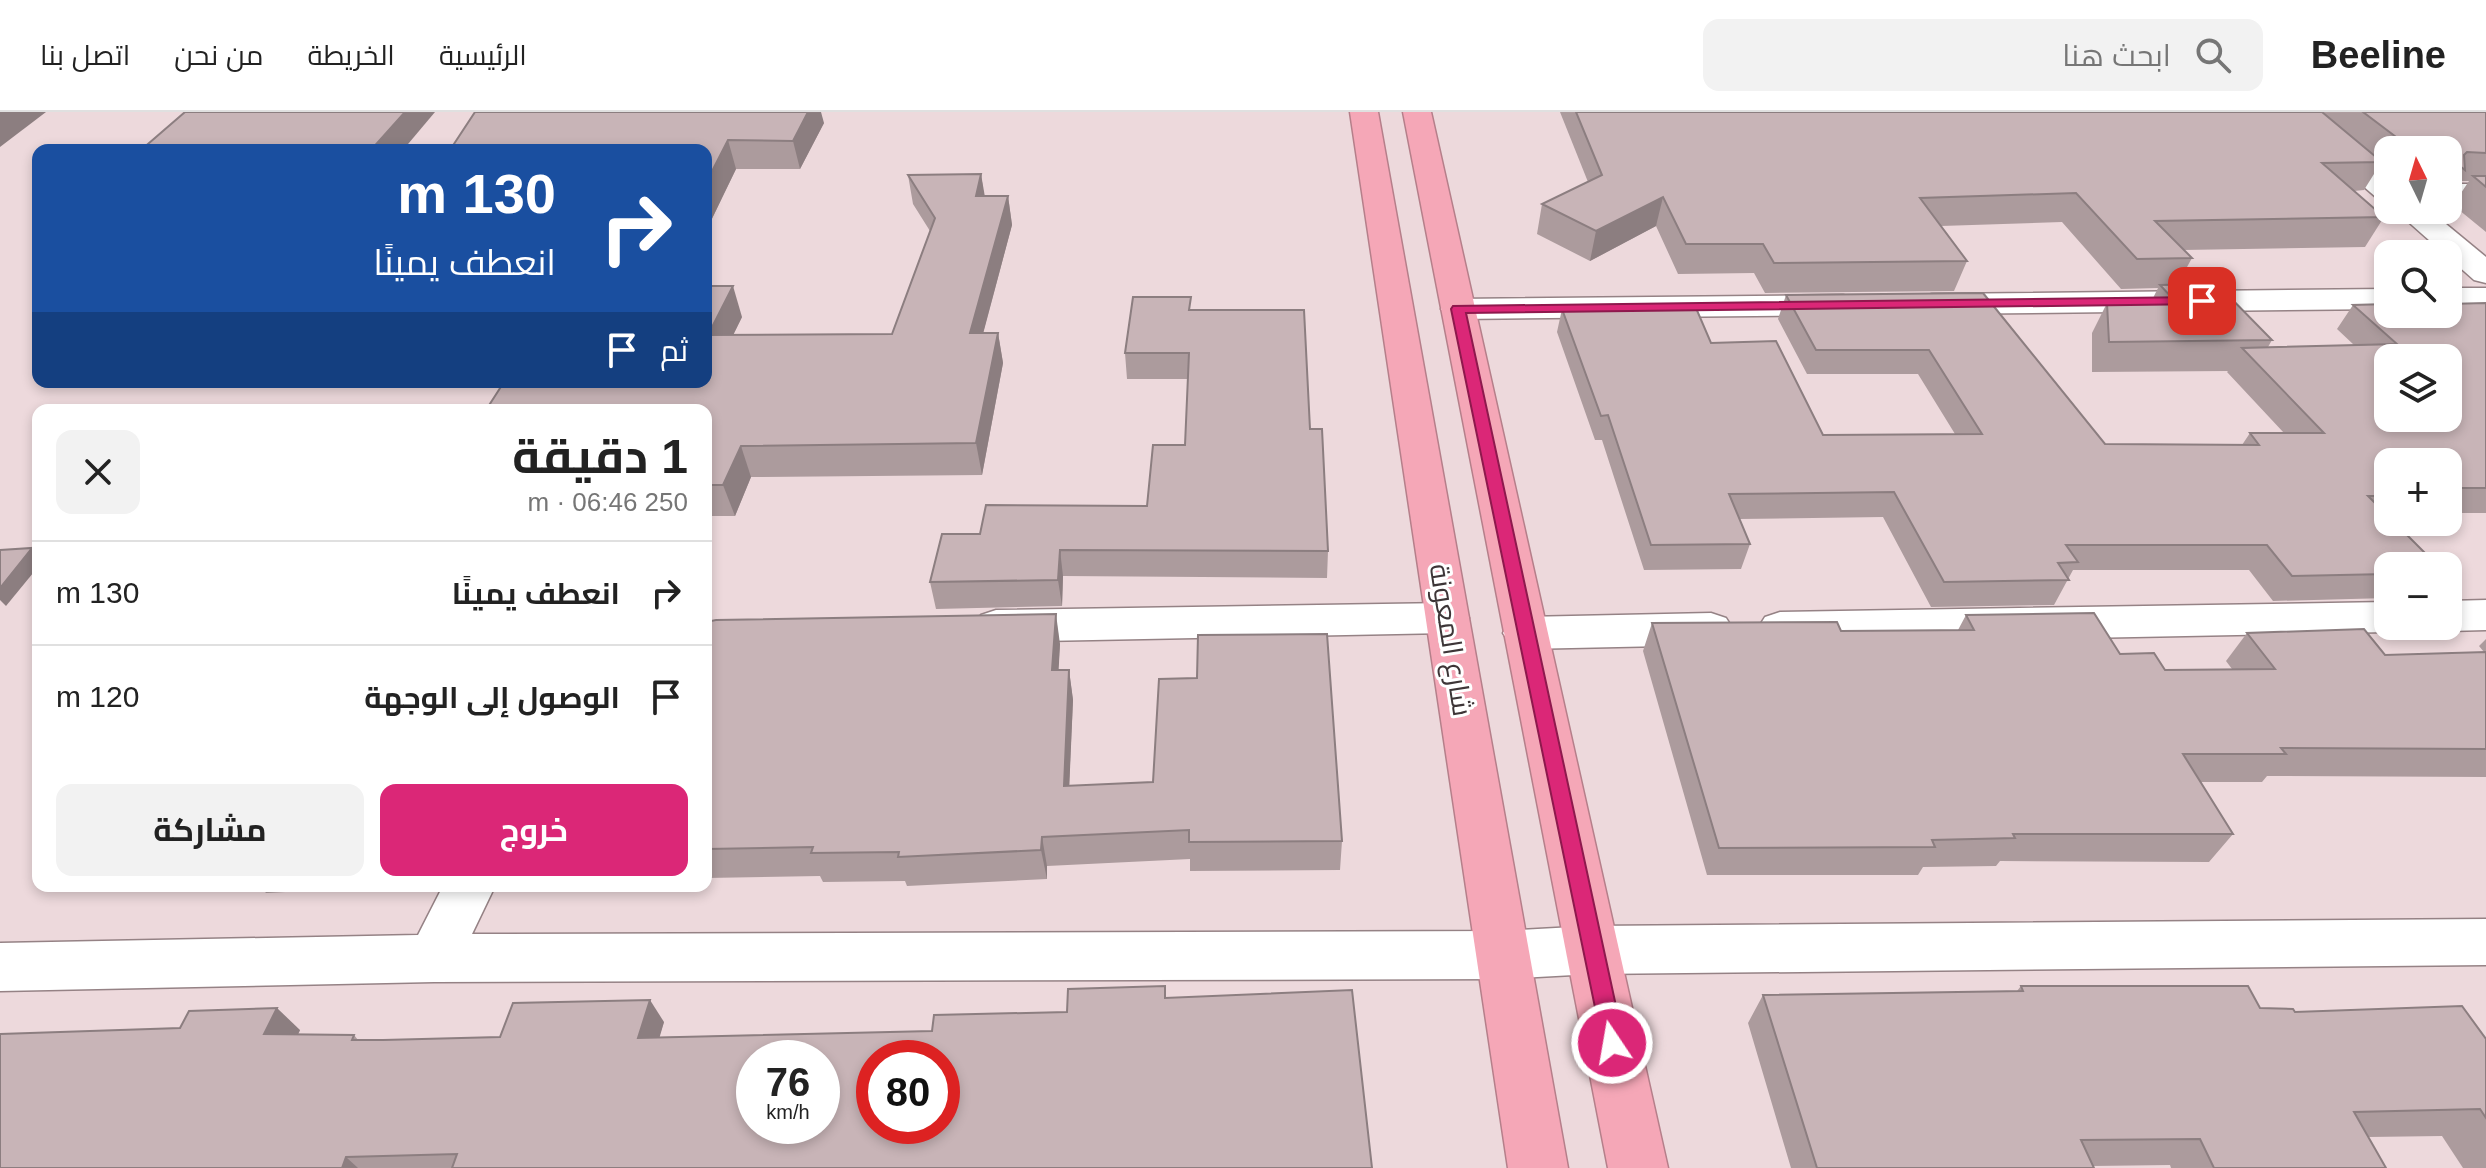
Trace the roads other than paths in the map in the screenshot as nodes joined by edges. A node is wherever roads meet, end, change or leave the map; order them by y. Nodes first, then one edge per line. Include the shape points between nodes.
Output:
1 (1364, 112) edge
2 (1417, 112) edge
3 (2291, 112) edge
4 (2374, 180) edge
5 (2462, 193) edge
6 (2486, 193) edge
7 (2427, 224) edge
8 (2486, 273) edge
9 (2462, 298) edge
10 (2486, 298) edge
11 (2374, 299) edge
12 (1458, 309) junction
13 (2486, 615) edge
14 (2462, 616) edge
15 (2374, 617) edge
16 (1447, 618) junction
17 (952, 627) edge
18 (1525, 633) junction
19 (466, 892) edge
20 (2486, 942) edge
21 (1592, 950) junction
22 (1502, 955) junction
23 (434, 958) junction
24 (0, 967) edge
25 (1538, 1168) edge
26 (1638, 1168) edge

1 - 16 highway, شارع المعونة
2 - 12 highway
3 - 4 street
5 - 6 street
7 - 8 street
9 - 10 street
11 - 12 street
12 - 18 highway
13 - 14 street
15 - 18 street
16 - 17 street
16 - 22 highway, شارع المعونة
18 - 21 highway
19 - 23 street
20 - 21 street
21 - 22 street
21 - 26 highway
22 - 23 street
22 - 25 highway, شارع المعونة
23 - 24 street

